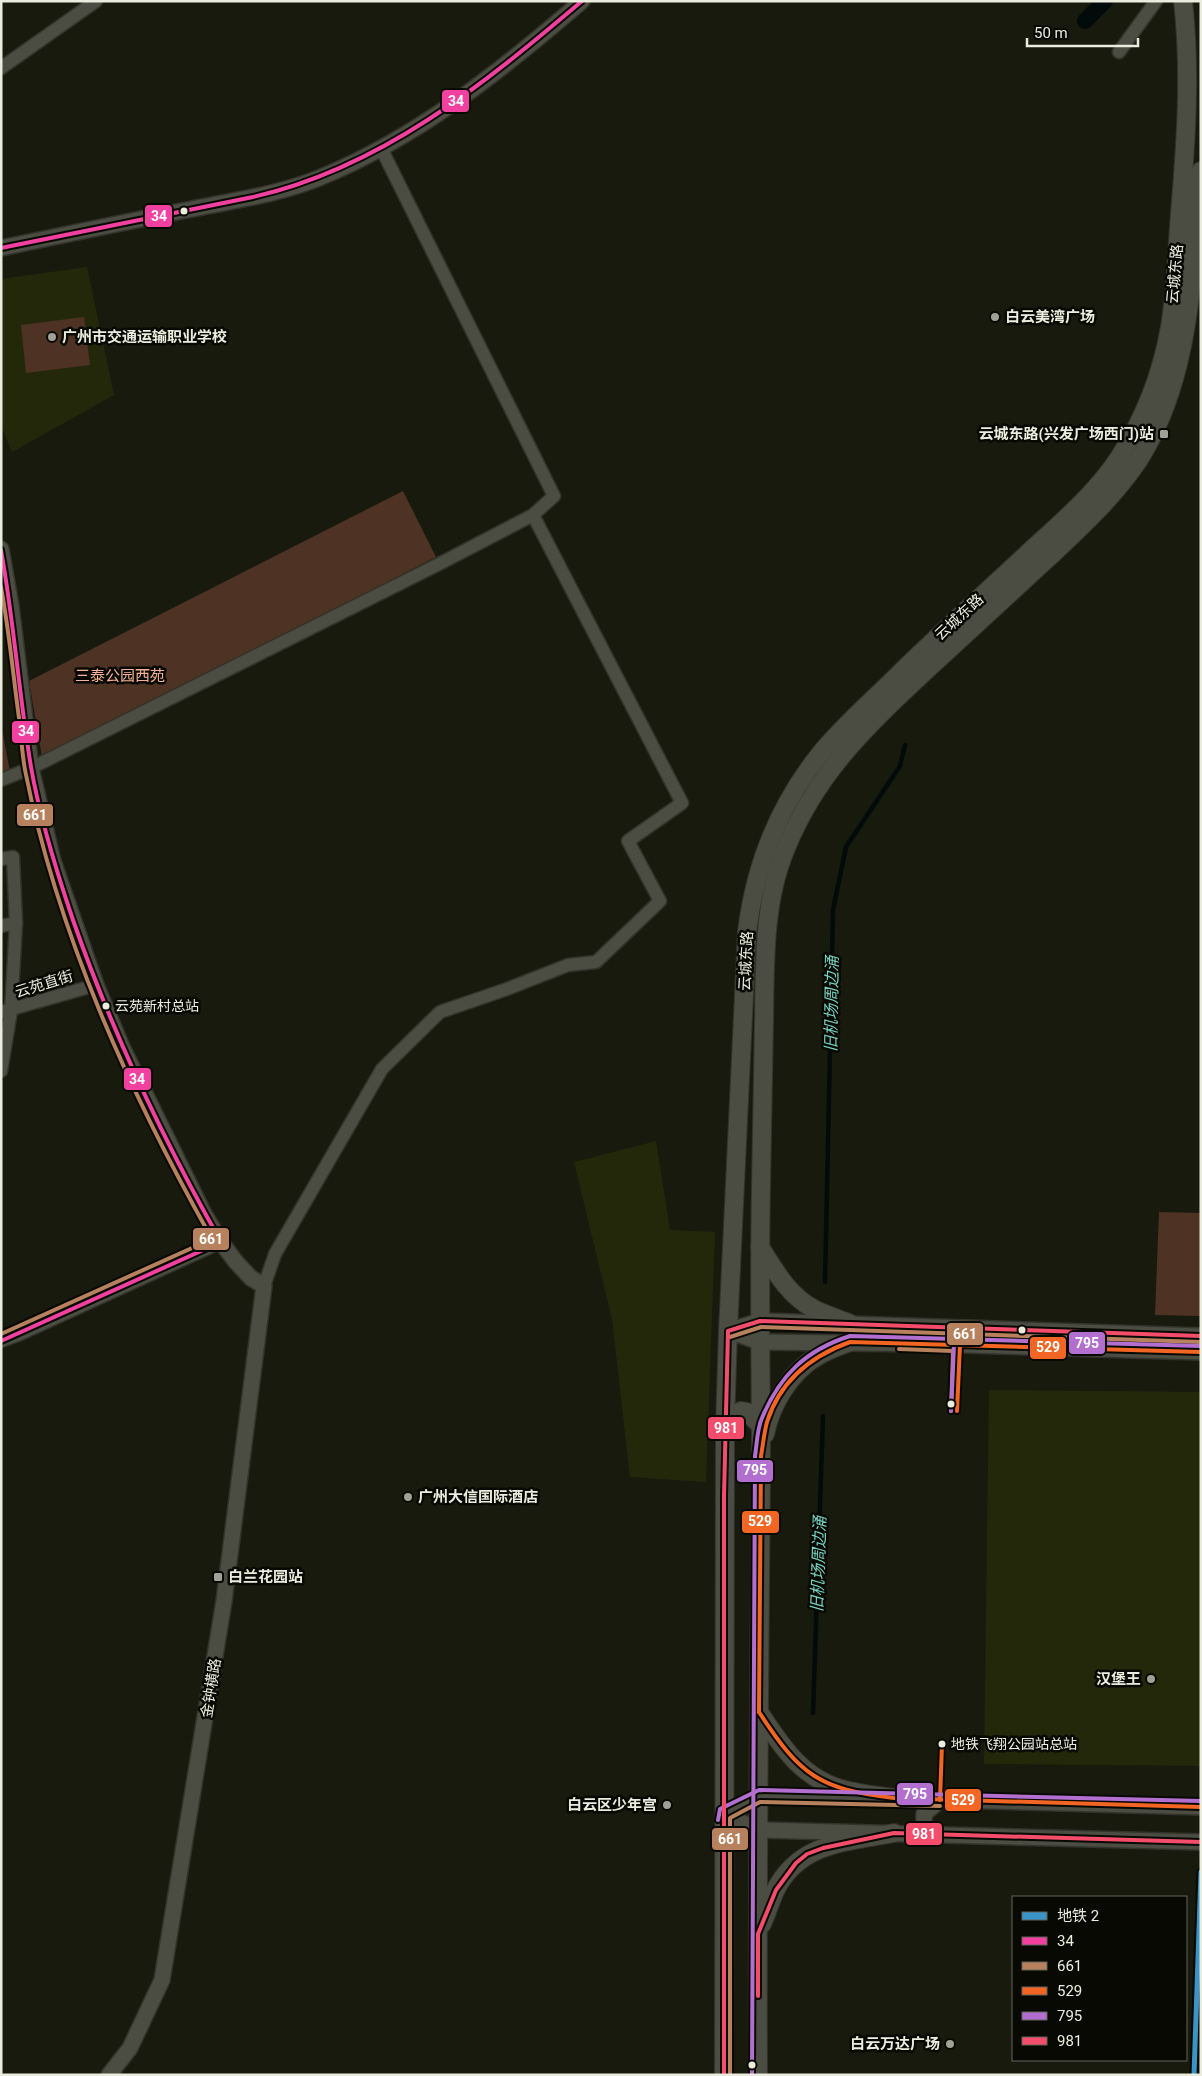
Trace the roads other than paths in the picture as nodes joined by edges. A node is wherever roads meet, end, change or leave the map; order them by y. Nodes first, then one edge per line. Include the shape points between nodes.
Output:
1 (582, 1) edge
2 (1156, 1) edge
3 (1183, 1) edge
4 (91, 3) edge
5 (1119, 52) dead end
6 (1, 68) edge
7 (382, 148) junction
8 (1201, 171) edge
9 (1, 248) edge
10 (533, 515) junction
11 (1, 549) edge
12 (31, 768) junction
13 (1, 780) edge
14 (7, 858) edge
15 (16, 923) junction
16 (1, 926) edge
17 (96, 985) junction
18 (6, 1012) edge
19 (1, 1071) edge
20 (221, 1242) junction
21 (760, 1248) junction
22 (264, 1286) junction
23 (760, 1321) junction
24 (851, 1324) junction
25 (728, 1331) junction
26 (1201, 1336) edge
27 (1, 1341) edge
28 (760, 1342) junction
29 (850, 1342) junction
30 (1201, 1352) edge
31 (760, 1424) junction
32 (725, 1426) junction
33 (761, 1456) junction
34 (759, 1712) junction
35 (759, 1796) junction
36 (894, 1798) junction
37 (940, 1800) junction
38 (1201, 1807) edge
39 (724, 1814) junction
40 (759, 1830) junction
41 (894, 1833) junction
42 (937, 1835) junction
43 (1201, 1842) edge
44 (758, 1934) junction
45 (109, 2075) edge
46 (724, 2075) edge
47 (758, 2075) edge

1 - 7 street via 470,90
2 - 5 street
3 - 25 main road, 云城东路 via 1188,128 1175,284 1161,364 1136,428 1096,487 907,666 820,754 785,808 758,870 747,932
4 - 6 street
7 - 9 street via 317,179 249,198
7 - 10 street via 554,496
8 - 21 main road, 云城东路 via 1182,346 1175,376 1138,460 1074,532 839,756 799,819 783,853 768,918
10 - 12 street
10 - 22 street via 682,803 628,841 660,901 596,962 568,965 440,1012 382,1070 275,1254
11 - 12 street
12 - 13 street
12 - 17 street via 53,861
14 - 15 street
15 - 16 street
15 - 18 street
17 - 18 street, 云苑直街
17 - 20 street via 186,1180
18 - 19 street
20 - 22 street via 245,1273
20 - 27 street
21 - 23 main road, 云城东路
21 - 24 main road via 799,1299 814,1309
22 - 45 street, 金钟横路 via 224,1601 162,1980 130,2048
23 - 24 street
23 - 25 street
23 - 28 main road, 云城东路
24 - 26 street
25 - 28 street
25 - 32 main road, 云城东路
28 - 29 street
28 - 31 main road, 云城东路
29 - 30 street
29 - 33 main road via 817,1356 794,1376 767,1421
31 - 32 main road via 747,1412 741,1411
31 - 33 main road, 云城东路
32 - 39 main road, 云城东路
33 - 34 main road, 云城东路
34 - 35 main road, 云城东路
34 - 36 main road via 795,1763 812,1775 844,1790
35 - 36 street
35 - 39 street
35 - 40 main road, 云城东路
36 - 37 street
37 - 38 street
37 - 42 street via 924,1814 924,1825
39 - 40 street
39 - 46 main road, 云城东路
40 - 41 street
40 - 44 main road, 云城东路
41 - 42 street
41 - 44 main road via 806,1854 776,1890
42 - 43 street
44 - 47 main road, 云城东路

